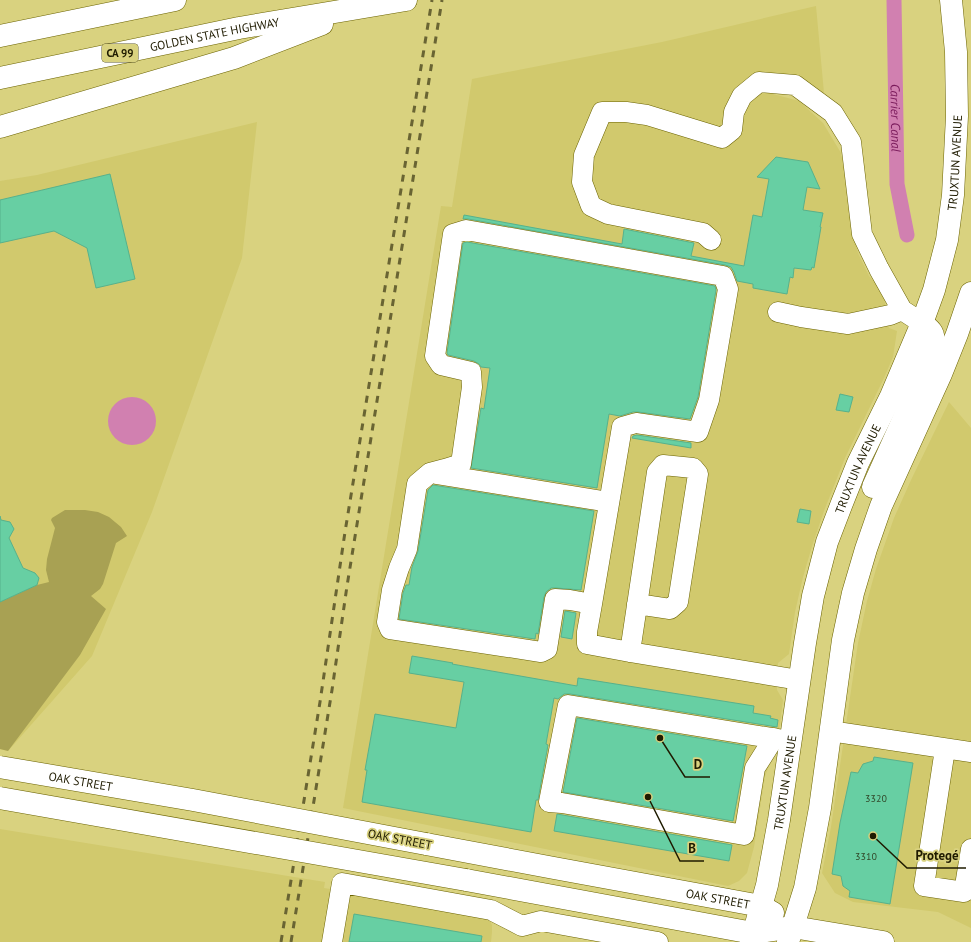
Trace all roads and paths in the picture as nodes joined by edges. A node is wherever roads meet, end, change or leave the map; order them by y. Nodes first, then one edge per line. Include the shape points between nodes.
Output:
1 (175, 0) edge
2 (406, 0) edge
3 (951, 0) edge
4 (366, 7) junction
5 (0, 36) edge
6 (0, 78) edge
7 (0, 127) edge
8 (711, 240) dead end
9 (971, 293) edge
10 (902, 310) junction
11 (778, 312) dead end
12 (922, 323) junction
13 (430, 473) junction
14 (609, 502) junction
15 (853, 593) junction
16 (592, 604) junction
17 (638, 604) junction
18 (630, 652) junction
19 (799, 680) junction
20 (830, 731) junction
21 (782, 739) junction
22 (945, 748) junction
23 (971, 752) edge
24 (0, 767) edge
25 (0, 798) edge
26 (971, 849) edge
27 (968, 893) edge
28 (761, 906) junction
29 (521, 934) edge
30 (791, 935) edge
31 (752, 938) edge
32 (634, 940) edge
33 (870, 941) edge
34 (332, 942) edge
35 (658, 942) edge

1 - 5 main road
2 - 4 main road, GOLDEN STATE HIGHWAY / CA 99
3 - 12 main road, TRUXTUN AVENUE via 956,52 957,116 953,195 947,240
4 - 6 main road, GOLDEN STATE HIGHWAY / CA 99 via 239,28
4 - 7 main road via 234,58
8 - 10 lane via 704,233 608,214 591,206 582,182 584,155 602,112 647,115 722,138 732,130 734,112 742,96 759,82 795,85 833,113 851,142 862,234
9 - 15 main road via 941,374 881,506
10 - 11 lane via 848,324
10 - 12 lane
12 - 15 main road via 932,331 934,345 866,503 855,538
12 - 19 main road, TRUXTUN AVENUE via 891,396 858,463 827,542 813,596
13 - 14 lane
13 - 14 lane via 461,464 472,387 471,372 441,365 435,356 453,234 466,230 723,276 728,289 709,400 698,432 636,422 622,427
13 - 16 lane via 417,484 407,549 392,590 387,622 390,629 541,652 547,649 555,599
14 - 16 lane
15 - 20 main road via 843,640
16 - 18 lane via 587,644
17 - 17 lane via 657,472 663,465 693,468 698,474 678,602 670,609
17 - 18 lane
18 - 19 lane
19 - 21 main road, TRUXTUN AVENUE
20 - 22 lane
20 - 30 main road via 820,808 805,888
21 - 21 lane via 568,705 549,802 744,835 755,768
21 - 28 main road, TRUXTUN AVENUE via 779,820
22 - 23 lane
22 - 27 lane via 924,886
24 - 28 main road, OAK STREET, bridge via 266,813
25 - 31 main road, OAK STREET, bridge via 550,896
26 - 27 lane
28 - 30 main road, OAK STREET
28 - 31 main road, TRUXTUN AVENUE
29 - 32 lane via 541,921
29 - 34 lane via 491,910 342,883
30 - 31 main road, OAK STREET
30 - 33 main road, OAK STREET
32 - 35 lane

